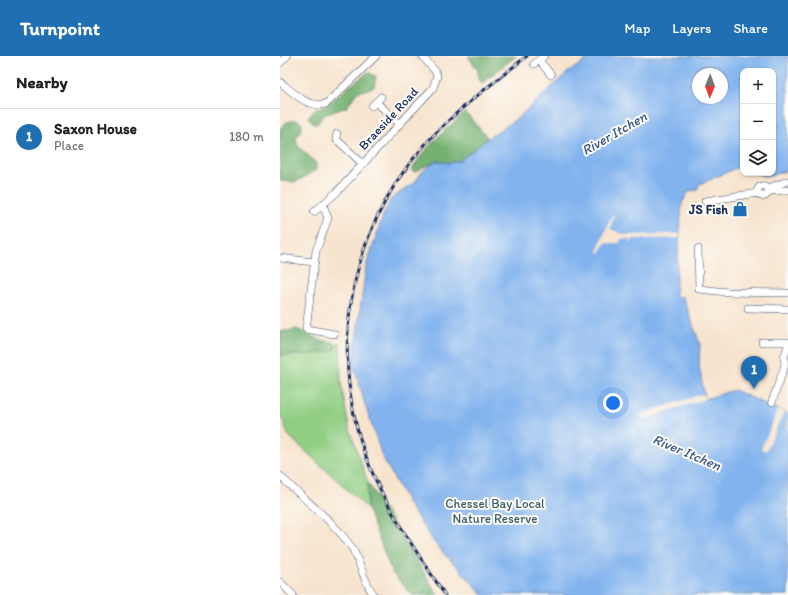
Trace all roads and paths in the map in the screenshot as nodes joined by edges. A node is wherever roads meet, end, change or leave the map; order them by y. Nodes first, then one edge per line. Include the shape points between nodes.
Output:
1 (287, 56) edge
2 (376, 56) edge
3 (422, 56) edge
4 (539, 60) edge
5 (280, 63) edge
6 (551, 75) dead end
7 (280, 82) edge
8 (376, 102) dead end
9 (400, 123) junction
10 (334, 138) dead end
11 (363, 164) junction
12 (788, 181) edge
13 (768, 190) junction
14 (788, 190) edge
15 (705, 201) dead end
16 (323, 205) junction
17 (314, 212) dead end
18 (698, 249) dead end
19 (280, 258) edge
20 (314, 262) junction
21 (788, 294) edge
22 (748, 308) dead end
23 (788, 309) edge
24 (334, 334) dead end
25 (762, 342) dead end
26 (788, 342) edge
27 (788, 346) edge
28 (772, 402) dead end
29 (280, 476) edge
30 (280, 582) edge
31 (292, 595) edge
32 (374, 595) edge

1 - 5 street
2 - 7 street via 326,104 319,106 306,102
3 - 9 street, Braeside Road via 435,71 436,82
4 - 6 street
8 - 9 street
9 - 11 street, Braeside Road
10 - 11 street
11 - 16 street, Braeside Road
12 - 13 street
13 - 14 street
13 - 15 street via 764,196 758,193
16 - 17 street, Braeside Road
16 - 20 street via 328,218
18 - 21 street via 699,289
19 - 20 street
20 - 24 street via 306,329
22 - 23 street
25 - 26 street
27 - 28 street via 785,365
29 - 32 street via 338,530 353,549
30 - 31 street

